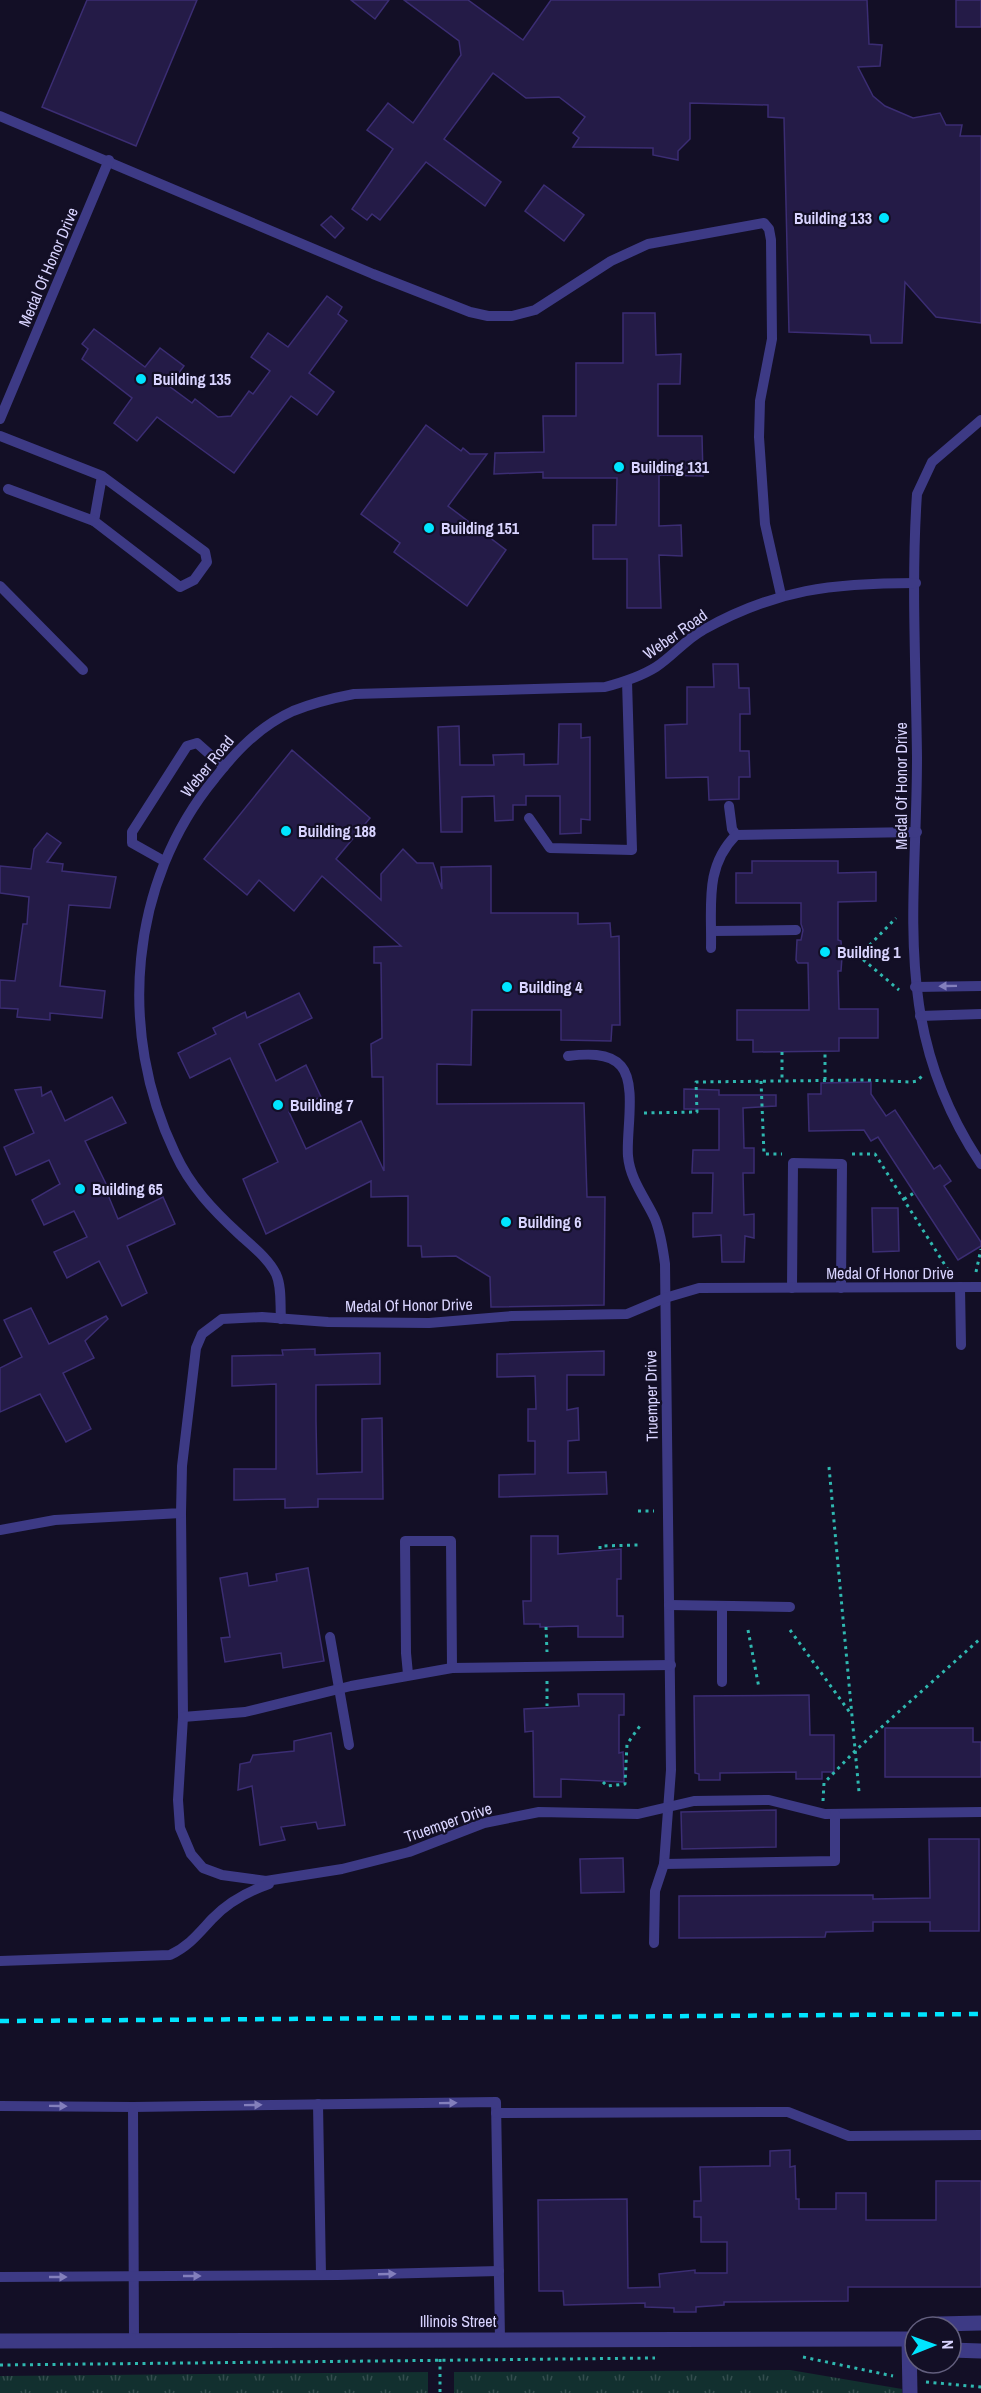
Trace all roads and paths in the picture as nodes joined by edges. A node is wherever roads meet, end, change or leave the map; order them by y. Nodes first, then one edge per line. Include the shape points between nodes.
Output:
1 (0, 116) edge
2 (109, 160) junction
3 (0, 419) edge
4 (981, 420) edge
5 (0, 436) edge
6 (102, 476) junction
7 (8, 489) dead end
8 (94, 521) junction
9 (916, 583) junction
10 (0, 586) edge
11 (781, 595) junction
12 (83, 670) dead end
13 (627, 681) junction
14 (224, 767) junction
15 (729, 806) dead end
16 (529, 818) dead end
17 (917, 832) junction
18 (735, 835) junction
19 (164, 861) junction
20 (896, 918) dead end
21 (796, 930) dead end
22 (712, 931) junction
23 (711, 948) dead end
24 (859, 956) junction
25 (842, 957) dead end
26 (981, 986) edge
27 (915, 987) junction
28 (899, 990) dead end
29 (981, 1014) edge
30 (920, 1016) junction
31 (825, 1051) dead end
32 (782, 1052) dead end
33 (568, 1056) dead end
34 (923, 1074) dead end
35 (825, 1080) junction
36 (761, 1081) junction
37 (782, 1081) junction
38 (637, 1113) dead end
39 (786, 1154) dead end
40 (842, 1154) dead end
41 (981, 1164) edge
42 (914, 1193) dead end
43 (904, 1199) junction
44 (981, 1249) edge
45 (950, 1272) dead end
46 (976, 1272) dead end
47 (960, 1287) junction
48 (981, 1287) edge
49 (792, 1288) junction
50 (841, 1288) junction
51 (665, 1298) junction
52 (281, 1319) junction
53 (961, 1345) dead end
54 (829, 1467) dead end
55 (638, 1511) dead end
56 (659, 1511) dead end
57 (182, 1513) junction
58 (0, 1530) edge
59 (639, 1545) dead end
60 (600, 1549) dead end
61 (669, 1605) junction
62 (722, 1606) junction
63 (790, 1607) dead end
64 (546, 1627) dead end
65 (748, 1630) dead end
66 (790, 1630) dead end
67 (330, 1637) dead end
68 (981, 1638) edge
69 (547, 1657) dead end
70 (670, 1665) junction
71 (452, 1668) junction
72 (408, 1674) junction
73 (547, 1677) dead end
74 (722, 1682) dead end
75 (759, 1688) dead end
76 (340, 1689) junction
77 (547, 1706) dead end
78 (852, 1716) junction
79 (183, 1717) junction
80 (642, 1722) dead end
81 (349, 1745) dead end
82 (855, 1751) junction
83 (603, 1782) dead end
84 (859, 1792) dead end
85 (823, 1802) dead end
86 (670, 1804) junction
87 (981, 1812) edge
88 (835, 1814) junction
89 (664, 1864) junction
90 (287, 1879) junction
91 (654, 1943) dead end
92 (0, 1961) edge
93 (318, 2104) junction
94 (0, 2106) edge
95 (133, 2107) junction
96 (496, 2108) junction
97 (981, 2135) edge
98 (499, 2271) junction
99 (134, 2276) junction
100 (321, 2276) junction
101 (0, 2277) edge
102 (963, 2323) edge
103 (981, 2323) edge
104 (500, 2339) junction
105 (903, 2339) edge
106 (134, 2340) junction
107 (0, 2341) edge
108 (963, 2350) edge
109 (981, 2351) edge
110 (440, 2355) dead end
111 (798, 2355) dead end
112 (662, 2358) dead end
113 (440, 2361) junction
114 (0, 2365) edge
115 (910, 2386) edge
116 (981, 2387) edge
117 (440, 2393) edge

1 - 2 lane
2 - 3 lane, Medal Of Honor Drive
2 - 11 lane via 373,274 488,316 512,316 535,310 611,261 648,244 764,223 771,240 772,339 760,400 761,474 765,524
4 - 9 lane, Medal Of Honor Drive via 932,462 919,485 915,514
5 - 6 lane
6 - 8 lane
6 - 8 lane via 205,552 207,562 194,580 180,587
7 - 8 lane
9 - 11 lane, Weber Road via 868,582
9 - 17 lane, Medal Of Honor Drive
10 - 12 lane
11 - 13 lane, Weber Road via 700,631 657,667
13 - 14 lane, Weber Road via 605,687 354,694 323,700 267,726 243,744
13 - 16 lane via 632,850 550,848
14 - 19 lane, Weber Road via 188,815
14 - 19 lane via 197,743 187,746 132,832 132,843
15 - 18 lane
17 - 18 lane
17 - 27 lane, Medal Of Honor Drive via 912,933
18 - 22 lane via 723,848 713,873
19 - 52 lane, Weber Road via 144,930 140,970 139,1012 147,1073 174,1153 189,1181 276,1274
20 - 24 path
21 - 22 lane
22 - 23 lane
24 - 25 path
24 - 28 path
26 -> 27 lane
27 - 30 lane, Medal Of Honor Drive
29 - 30 lane
30 - 41 lane, Medal Of Honor Drive via 942,1097
31 - 35 path
32 - 37 path
33 - 51 lane, Truemper Drive via 612,1059 627,1076 628,1159 662,1240
34 - 35 path via 922,1079 911,1082
35 - 37 path
36 - 37 path
36 - 38 path via 696,1082 697,1112
36 - 39 path via 764,1154
40 - 43 path via 875,1154
42 - 43 path
43 - 45 path
44 - 46 path
47 - 48 lane, Medal Of Honor Drive
47 - 50 lane, Medal Of Honor Drive
47 - 53 lane
49 - 50 lane, Medal Of Honor Drive
49 - 50 lane via 793,1163 842,1164
49 - 51 lane, Medal Of Honor Drive via 699,1288
51 - 52 lane, Medal Of Honor Drive via 627,1314 512,1316 429,1323
51 - 61 lane, Truemper Drive
52 - 57 lane, Medal Of Honor Drive via 222,1319 202,1334 196,1348 182,1466
54 - 78 path
55 - 56 path
57 - 58 lane via 55,1520
57 - 79 lane, Truemper Drive
59 - 60 path
61 - 62 lane
61 - 70 lane, Truemper Drive
62 - 63 lane
62 - 74 lane
64 - 69 path
65 - 75 path
66 - 78 path
67 - 76 lane
68 - 82 path
70 - 71 lane
70 - 86 lane, Truemper Drive
71 - 72 lane
71 - 72 lane via 451,1541 405,1541
72 - 76 lane
73 - 77 path
76 - 79 lane via 245,1712
76 - 81 lane
78 - 82 path
79 - 90 lane, Truemper Drive via 178,1800 180,1828 191,1854 203,1868 241,1880
80 - 83 path via 627,1744 625,1784 607,1786
82 - 84 path
82 - 85 path via 824,1783
86 - 88 lane via 769,1800
86 - 89 lane
86 - 90 lane, Truemper Drive via 638,1814 539,1812 502,1819 409,1851
87 - 88 lane
88 - 89 lane via 835,1861
89 - 91 lane via 655,1890
90 - 92 lane via 258,1888 233,1902 193,1941 170,1955
95 -> 93 lane
93 -> 96 lane
93 - 100 lane
94 -> 95 lane
95 - 99 lane
96 - 97 lane via 788,2112 849,2136
96 - 98 lane
100 -> 98 lane
98 - 104 lane
99 -> 100 lane
101 -> 99 lane
99 - 106 lane
102 - 103 street
104 - 105 street, Illinois Street
104 - 106 street, Illinois Street
106 - 107 street, Illinois Street
108 - 109 street
110 - 113 path
111 - 115 path
112 - 113 path
113 - 114 path
113 - 117 path
115 - 116 path

